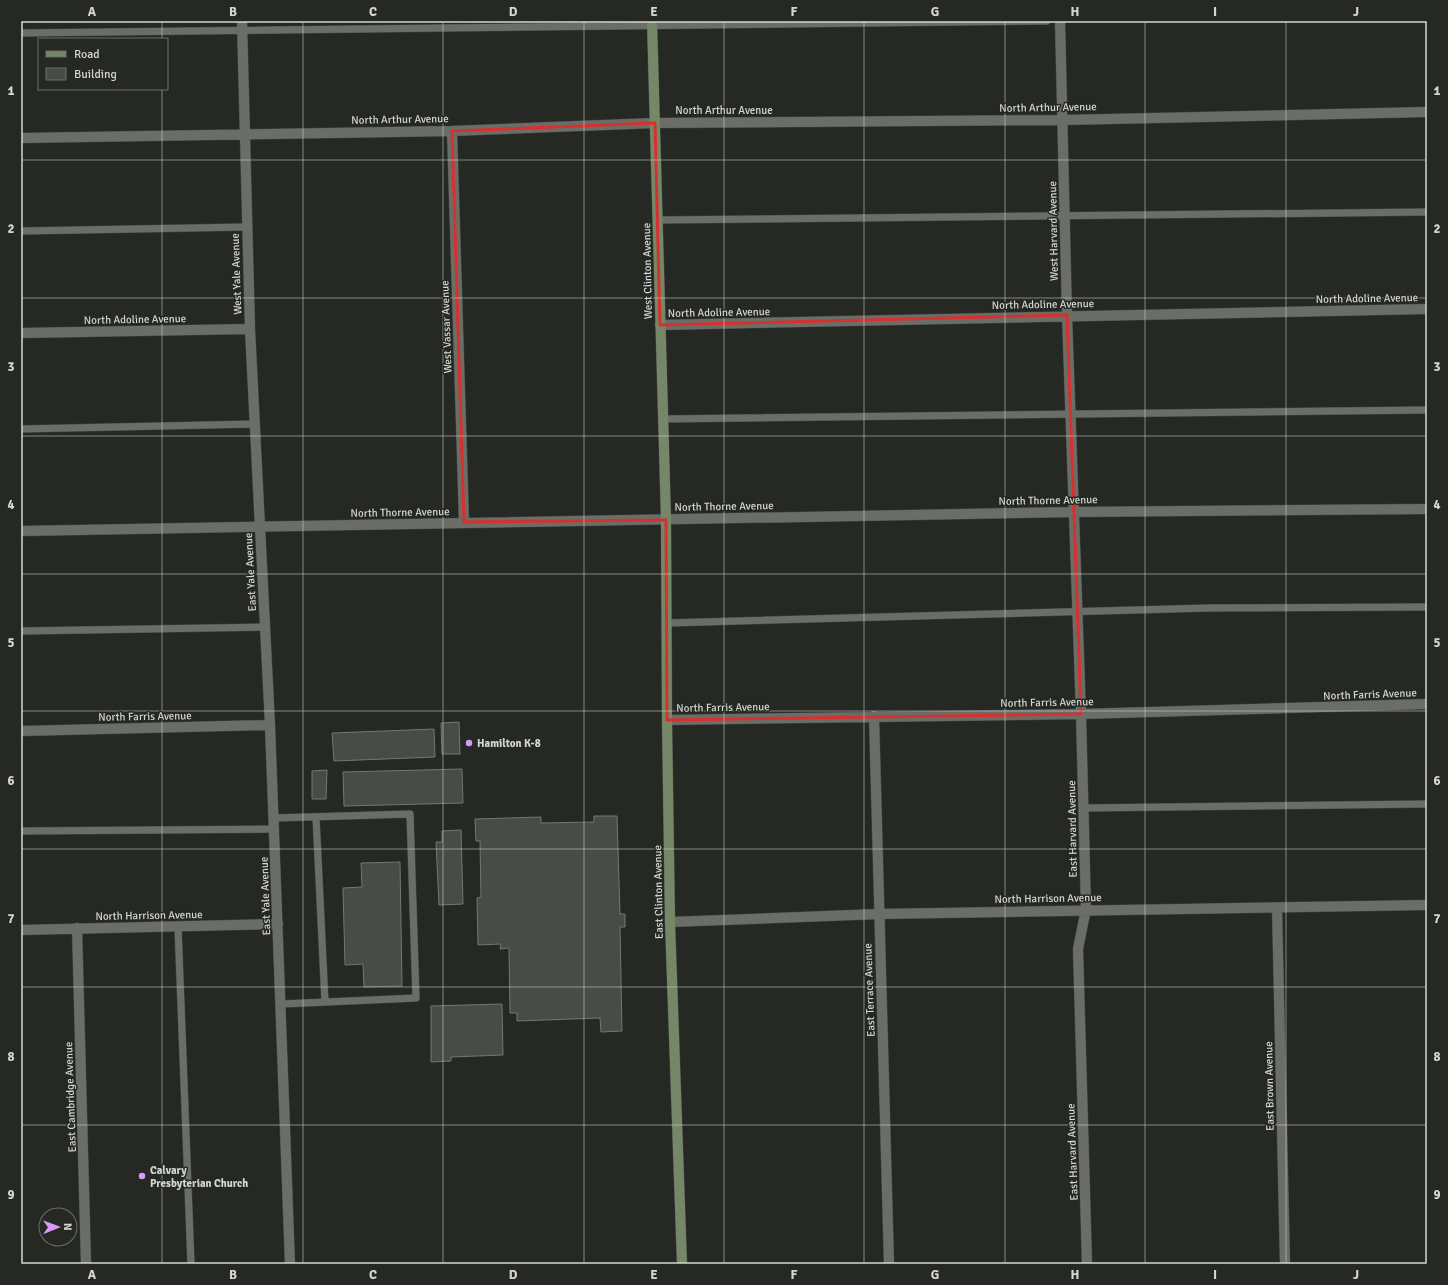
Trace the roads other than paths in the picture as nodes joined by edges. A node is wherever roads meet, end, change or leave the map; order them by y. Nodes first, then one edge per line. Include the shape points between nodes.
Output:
1 (1047, 21) edge
2 (1060, 21) edge
3 (652, 23) edge
4 (242, 26) edge
5 (21, 33) edge
6 (1427, 112) edge
7 (1063, 120) junction
8 (655, 123) junction
9 (452, 131) junction
10 (244, 134) junction
11 (21, 138) edge
12 (1427, 212) edge
13 (1065, 215) junction
14 (657, 220) junction
15 (247, 227) junction
16 (21, 231) edge
17 (1427, 309) edge
18 (1067, 316) junction
19 (660, 325) junction
20 (250, 329) junction
21 (21, 333) edge
22 (1427, 410) edge
23 (1071, 414) junction
24 (663, 419) junction
25 (254, 424) junction
26 (21, 429) edge
27 (1427, 509) edge
28 (1074, 512) junction
29 (666, 520) junction
30 (464, 522) junction
31 (259, 527) junction
32 (21, 531) edge
33 (1427, 607) edge
34 (1078, 612) junction
35 (667, 623) junction
36 (265, 627) junction
37 (21, 631) edge
38 (1427, 704) edge
39 (1081, 714) junction
40 (874, 716) junction
41 (667, 720) junction
42 (270, 725) junction
43 (21, 731) edge
44 (1427, 804) edge
45 (1084, 808) junction
46 (316, 817) junction
47 (274, 818) junction
48 (274, 829) junction
49 (21, 831) edge
50 (1427, 905) edge
51 (1277, 908) junction
52 (1086, 909) junction
53 (879, 914) junction
54 (670, 922) junction
55 (278, 924) junction
56 (178, 927) junction
57 (77, 928) junction
58 (21, 930) edge
59 (325, 1002) junction
60 (282, 1004) junction
61 (86, 1264) edge
62 (191, 1264) edge
63 (290, 1264) edge
64 (682, 1264) edge
65 (889, 1264) edge
66 (1087, 1264) edge
67 (1285, 1264) edge

1 - 3 lane
2 - 7 street, West Harvard Avenue
3 - 4 lane
3 - 8 main road, West Clinton Avenue
4 - 5 lane
4 - 10 street, West Yale Avenue
6 - 7 street, North Arthur Avenue
7 - 8 street, North Arthur Avenue
7 - 13 street, West Harvard Avenue
8 - 9 street, North Arthur Avenue
8 - 14 main road, West Clinton Avenue
9 - 10 street, North Arthur Avenue
9 - 30 street, West Vassar Avenue
10 - 11 street, North Arthur Avenue
10 - 15 street, West Yale Avenue
12 - 13 lane
13 - 14 lane
13 - 18 street, West Harvard Avenue
14 - 19 main road, West Clinton Avenue
15 - 16 lane
15 - 20 street, West Yale Avenue
17 - 18 street, North Adoline Avenue
18 - 19 street, North Adoline Avenue
18 - 23 street, West Harvard Avenue
19 - 24 main road, West Clinton Avenue
20 - 21 street, North Adoline Avenue
20 - 25 street, West Yale Avenue
22 - 23 lane
23 - 24 lane
23 - 28 street, West Harvard Avenue
24 - 29 main road, West Clinton Avenue
25 - 26 lane
25 - 31 street, West Yale Avenue
27 - 28 street, North Thorne Avenue
28 - 29 street, North Thorne Avenue
28 - 34 street, East Harvard Avenue
29 - 30 street, North Thorne Avenue
29 - 35 main road, East Clinton Avenue
30 - 31 street, North Thorne Avenue
31 - 32 street, North Thorne Avenue
31 - 36 street, East Yale Avenue
33 - 34 lane via 1209,608
34 - 35 lane
34 - 39 street, East Harvard Avenue
35 - 41 main road, East Clinton Avenue
36 - 37 lane
36 - 42 street, East Yale Avenue
38 - 39 street, North Farris Avenue
39 - 40 street, North Farris Avenue
39 - 45 street, East Harvard Avenue
40 - 41 street, North Farris Avenue
40 - 53 street, East Terrace Avenue
41 - 54 main road, East Clinton Avenue
42 - 43 street, North Farris Avenue
42 - 47 street, East Yale Avenue
44 - 45 lane
45 - 52 street, East Harvard Avenue
46 - 47 lane
46 - 59 lane
46 - 59 lane via 410,814 416,998
47 - 48 street, East Yale Avenue
48 - 49 lane
48 - 55 street, East Yale Avenue
50 - 51 street, North Harrison Avenue
51 - 52 street, North Harrison Avenue
51 - 67 street, East Brown Avenue
52 - 53 street, North Harrison Avenue
52 - 66 street, East Harvard Avenue via 1078,949
53 - 54 street, North Harrison Avenue
53 - 65 street, East Terrace Avenue
54 - 64 main road, East Clinton Avenue
55 - 56 street, North Harrison Avenue
55 - 60 street, East Yale Avenue
56 - 57 street, North Harrison Avenue
56 - 62 lane
57 - 58 street, North Harrison Avenue
57 - 61 street, East Cambridge Avenue
59 - 60 lane
60 - 63 street, East Yale Avenue

